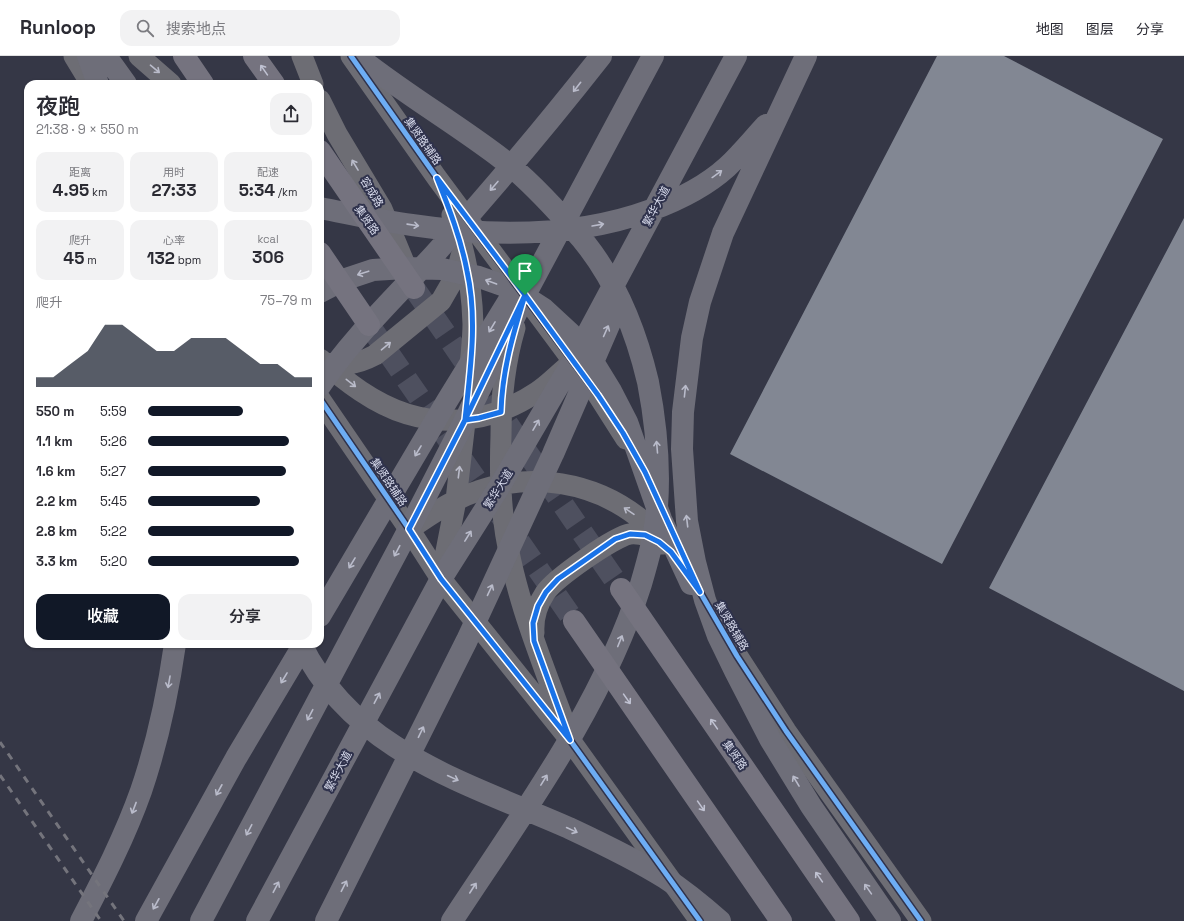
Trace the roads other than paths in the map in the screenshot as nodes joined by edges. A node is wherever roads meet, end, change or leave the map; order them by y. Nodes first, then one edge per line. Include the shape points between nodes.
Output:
1 (74, 56) edge
2 (88, 56) edge
3 (106, 56) edge
4 (139, 56) edge
5 (184, 56) edge
6 (254, 56) edge
7 (302, 56) edge
8 (351, 56) edge
9 (357, 56) edge
10 (601, 56) edge
11 (653, 56) edge
12 (660, 56) edge
13 (728, 56) edge
14 (736, 56) edge
15 (806, 56) edge
16 (89, 80) edge
17 (97, 80) edge
18 (123, 80) edge
19 (166, 80) edge
20 (200, 80) edge
21 (271, 80) edge
22 (311, 80) edge
23 (790, 88) junction
24 (324, 108) edge
25 (324, 157) edge
26 (437, 178) junction
27 (324, 209) edge
28 (462, 247) junction
29 (324, 259) edge
30 (414, 288) joint
31 (324, 290) edge
32 (525, 295) junction
33 (369, 325) tunnel mouth
34 (324, 361) edge
35 (573, 361) junction
36 (324, 363) edge
37 (324, 381) edge
38 (324, 405) edge
39 (501, 412) junction
40 (465, 420) junction
41 (501, 484) junction
42 (456, 500) junction
43 (409, 529) junction
44 (671, 552) junction
45 (441, 579) junction
46 (621, 589) tunnel mouth
47 (700, 592) junction
48 (324, 609) edge
49 (574, 621) tunnel mouth
50 (534, 641) junction
51 (174, 648) edge
52 (300, 648) edge
53 (304, 648) edge
54 (735, 671) junction
55 (570, 740) junction
56 (81, 921) edge
57 (146, 921) edge
58 (200, 921) edge
59 (257, 921) edge
60 (326, 921) edge
61 (452, 921) edge
62 (700, 921) edge
63 (720, 921) edge
64 (781, 921) edge
65 (849, 921) edge
66 (890, 921) edge
67 (921, 921) edge

1 - 16 street
2 - 17 main road
3 - 18 main road
4 -> 19 street
5 - 20 highway
21 -> 6 highway
7 - 22 street
8 - 26 street, 集贤路辅路
61 -> 9 main road via 570,738 614,653 633,608 648,560 658,510 658,460 654,413 643,362 627,315 605,269 575,231 503,160
10 -> 37 main road via 480,202 348,349
11 - 32 main road
12 -> 48 main road via 447,401
60 -> 13 main road via 470,633 553,454
14 - 35 main road, 繁华大道
15 - 23 main road
27 -> 23 main road via 412,225 490,232 530,233 572,230 604,224 668,204 721,172 750,144 772,117
54 -> 23 main road via 718,636 695,562 686,514 682,449 683,412 692,338 710,267 723,233
30 -> 24 street, 容成路 via 382,209
25 - 30 highway, 集贤路
26 - 28 street
26 - 32 street, 集贤路辅路
34 -> 28 street via 348,364 363,362 441,301 456,275
28 - 40 street via 468,272 473,324
29 - 33 highway
54 -> 31 main road via 703,611 661,519 627,422 592,360 570,333 544,309 513,290 479,277 442,269 373,270 343,280
32 - 35 street, 集贤路辅路
32 - 39 street via 504,372
32 - 40 main road
35 - 39 street via 538,392
41 -> 35 main road, 繁华大道
35 - 47 street, 集贤路辅路 via 623,433 645,472
36 -> 40 street via 363,393 406,414 430,419
38 - 43 street, 集贤路辅路
39 - 40 street
39 - 41 street
42 -> 40 street
40 - 43 main road
41 - 42 street via 478,490
44 -> 41 street via 639,518 601,495 557,482
45 -> 41 main road, 繁华大道
41 - 50 street via 508,544
42 - 43 street
42 - 45 street
43 - 45 street, 集贤路辅路
43 -> 58 main road
44 - 47 street
44 - 50 street via 645,535 630,534 615,539 558,579 546,592 533,623
45 - 55 street, 集贤路辅路
59 -> 45 main road, 繁华大道
65 -> 46 highway, 集贤路
47 - 67 street, 集贤路辅路 via 737,656 786,731
49 -> 64 highway
50 - 55 street
51 -> 56 main road via 165,701 141,790 106,875
52 -> 57 main road
53 -> 63 main road via 329,689 362,723 382,739 444,774 569,828 634,861 672,883
66 -> 54 main road via 811,806 770,739
55 - 62 street, 集贤路辅路

